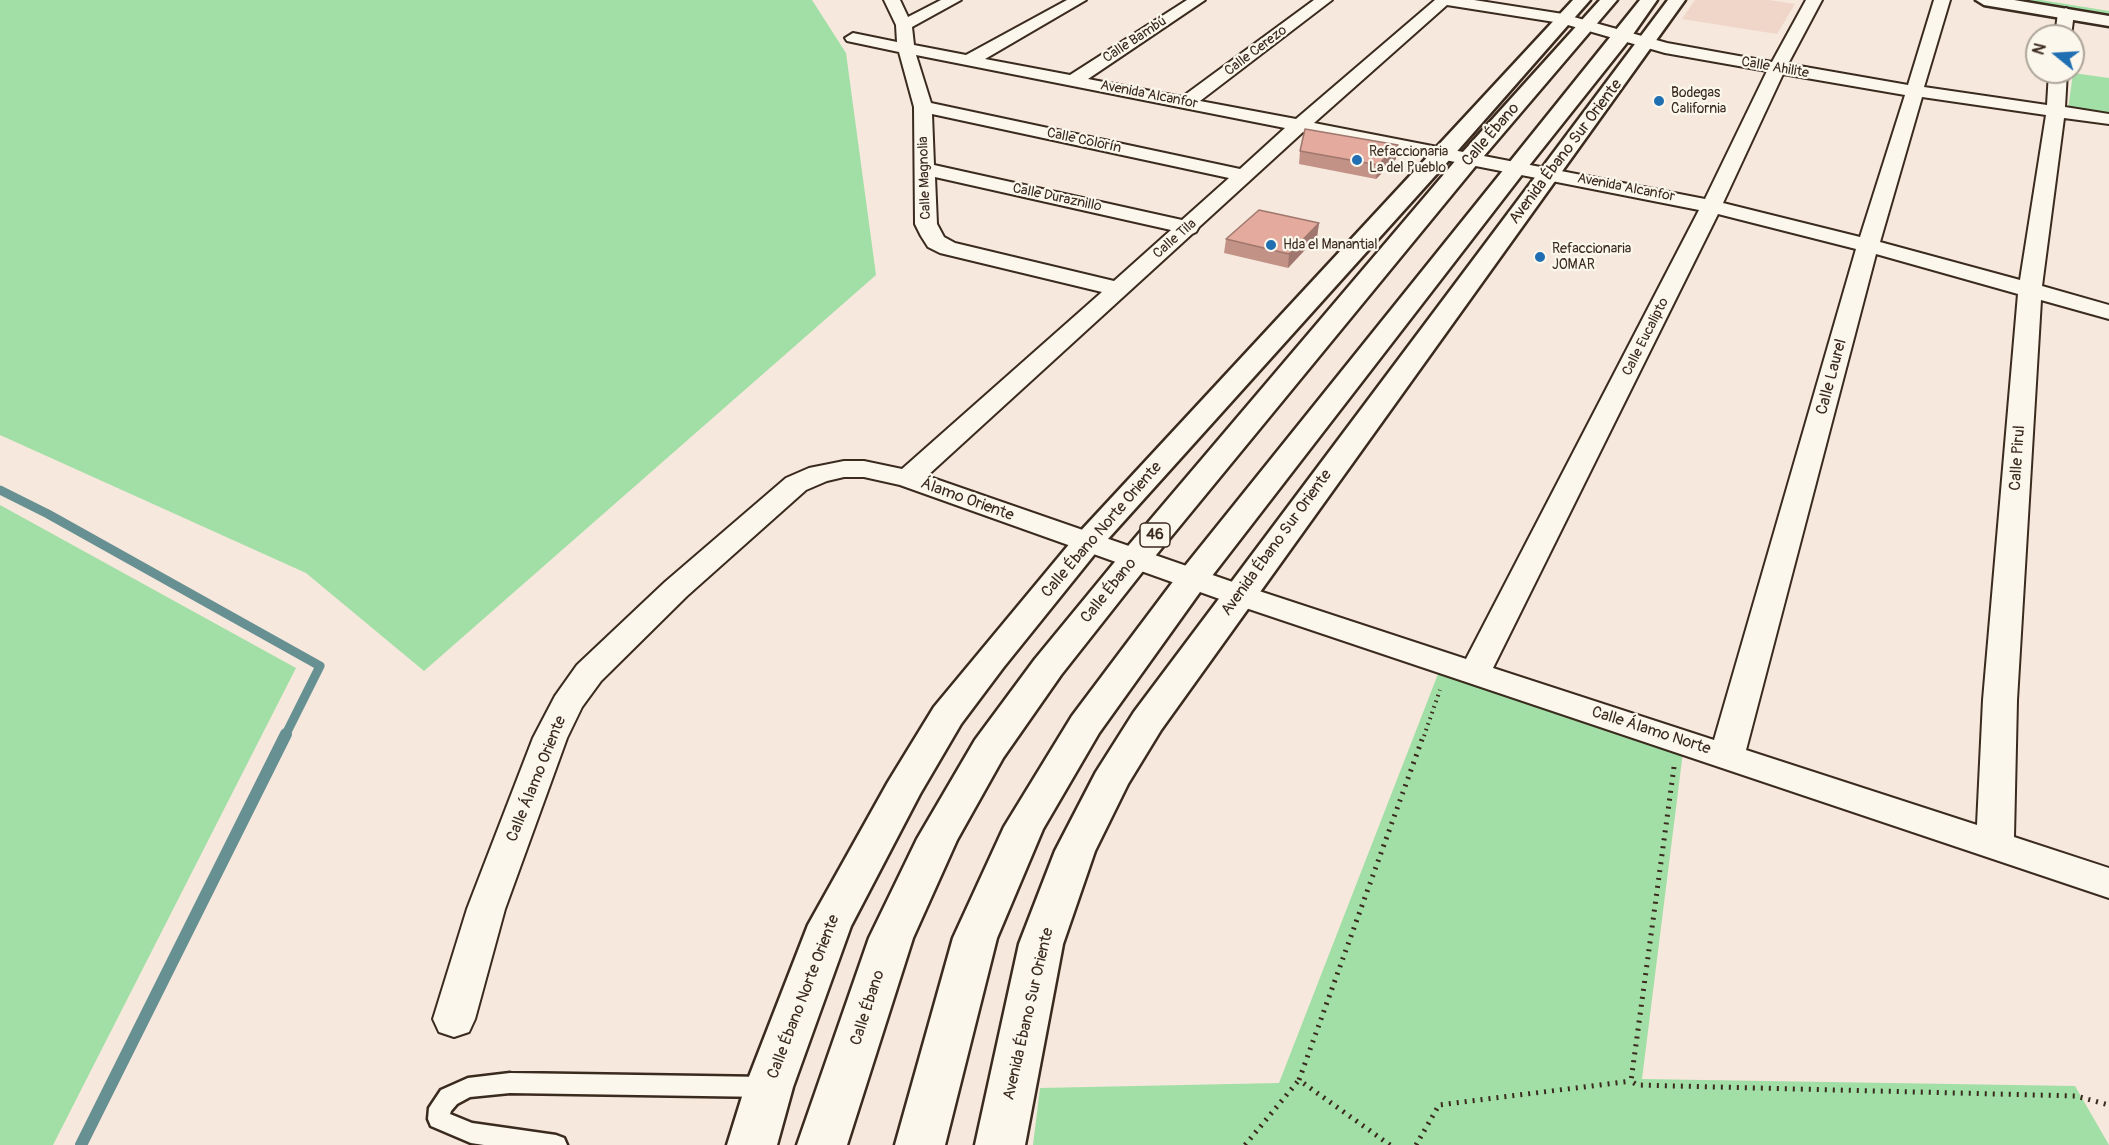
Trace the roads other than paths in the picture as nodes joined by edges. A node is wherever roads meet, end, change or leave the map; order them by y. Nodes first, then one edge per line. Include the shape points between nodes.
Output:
1 (892, 0) edge
2 (953, 0) edge
3 (1078, 0) edge
4 (1197, 0) edge
5 (1324, 0) edge
6 (1445, 0) edge
7 (1609, 0) edge
8 (1649, 0) edge
9 (1677, 0) edge
10 (1814, 0) edge
11 (1942, 0) edge
12 (1984, 0) edge
13 (2062, 7) edge
14 (2109, 8) edge
15 (1578, 15) edge
16 (2109, 19) edge
17 (2063, 24) edge
18 (904, 25) junction
19 (853, 38) dead end
20 (1635, 40) junction
21 (906, 48) junction
22 (970, 60) junction
23 (1777, 69) junction
24 (1074, 80) junction
25 (2057, 84) edge
26 (1915, 91) junction
27 (1188, 102) junction
28 (923, 107) junction
29 (2056, 112) junction
30 (2109, 119) edge
31 (1300, 125) junction
32 (1458, 156) junction
33 (1516, 167) junction
34 (924, 169) junction
35 (1550, 173) junction
36 (1245, 176) junction
37 (1712, 206) junction
38 (1188, 228) junction
39 (1868, 245) junction
40 (1118, 289) junction
41 (2030, 289) junction
42 (2109, 312) edge
43 (908, 479) junction
44 (796, 484) joint
45 (1087, 543) junction
46 (1136, 559) junction
47 (1193, 579) junction
48 (1239, 594) junction
49 (1463, 668) junction
50 (1727, 756) junction
51 (1995, 846) junction
52 (2109, 883) edge
53 (454, 1019) dead end
54 (769, 1087) junction
55 (556, 1145) edge
56 (752, 1145) edge
57 (822, 1145) edge
58 (920, 1145) edge
59 (1000, 1145) edge

1 - 18 street, Calle Magnolia
2 - 18 street
3 - 22 street
4 - 24 street, Calle Bambú
5 - 27 street, Calle Cerezo
6 - 15 street, Calle Ahilite
6 - 31 street, Calle Tila
7 - 15 main road, Calle Ébano / 46
8 - 20 main road
9 - 20 main road, Avenida Ébano Sur Oriente
10 - 23 street, Calle Eucalipto
11 - 26 street, Calle Laurel
12 - 13 main road
13 - 14 main road
13 - 16 main road
13 - 17 street
15 - 20 street, Calle Ahilite
15 - 32 main road, Calle Ébano / 46
18 - 21 street, Calle Magnolia
19 - 21 street, Avenida Alcanfor
20 - 23 street, Calle Ahilite
20 - 33 main road
20 - 35 main road, Avenida Ébano Sur Oriente
21 - 22 street, Avenida Alcanfor
21 - 28 street, Calle Magnolia
22 - 24 street, Avenida Alcanfor
23 - 26 street, Calle Ahilite
23 - 37 street, Calle Eucalipto
24 - 27 street, Avenida Alcanfor
25 - 29 street, Calle Pirul
26 - 29 street, Calle Ahilite
26 - 39 street, Calle Laurel
27 - 31 street, Avenida Alcanfor
28 - 34 street, Calle Magnolia
28 - 36 street, Calle Colorín
29 - 30 street, Calle Ahilite
29 - 41 street, Calle Pirul
31 - 32 street, Avenida Alcanfor
31 - 36 street, Calle Tila
32 - 33 street, Avenida Alcanfor
32 - 45 main road, Calle Ébano Norte Oriente
32 - 46 main road, Calle Ébano / 46
33 - 35 street, Avenida Alcanfor
33 - 47 main road
34 - 38 street, Calle Duraznillo
34 - 40 street, Calle Magnolia via 926,224 936,242
35 - 37 street, Avenida Alcanfor
35 - 48 main road, Avenida Ébano Sur Oriente
36 - 38 street, Calle Tila
37 - 39 street, Avenida Alcanfor
37 - 49 street, Calle Eucalipto
38 - 40 street, Calle Tila
39 - 41 street, Avenida Alcanfor
39 - 50 street, Calle Laurel
40 - 43 street, Calle Tila
41 - 42 street, Avenida Alcanfor
41 - 51 street, Calle Pirul via 2000,700
43 - 44 street, Álamo Oriente via 844,469
43 - 45 street, Álamo Oriente
44 - 53 street, Calle Álamo Oriente via 623,639 589,673 567,704 550,738 490,899
45 - 46 street, Álamo Oriente
45 - 54 main road, Calle Ébano Norte Oriente via 947,716 902,792 830,925
46 - 47 street, Álamo Oriente
46 - 57 main road, Calle Ébano / 46 via 1048,667 988,750 937,839 891,939
47 - 48 street, Calle Álamo Norte
47 - 58 main road via 1085,725 1024,827 975,938
48 - 49 street, Calle Álamo Norte
48 - 59 main road, Avenida Ébano Sur Oriente via 1147,721 1075,851 1041,944
49 - 50 street, Calle Álamo Norte
50 - 51 street, Calle Álamo Norte
51 - 52 street, Calle Álamo Norte
54 - 55 lane via 510,1083 468,1088 449,1097 440,1108 439,1119 471,1133
54 - 56 main road, Calle Ébano Norte Oriente

